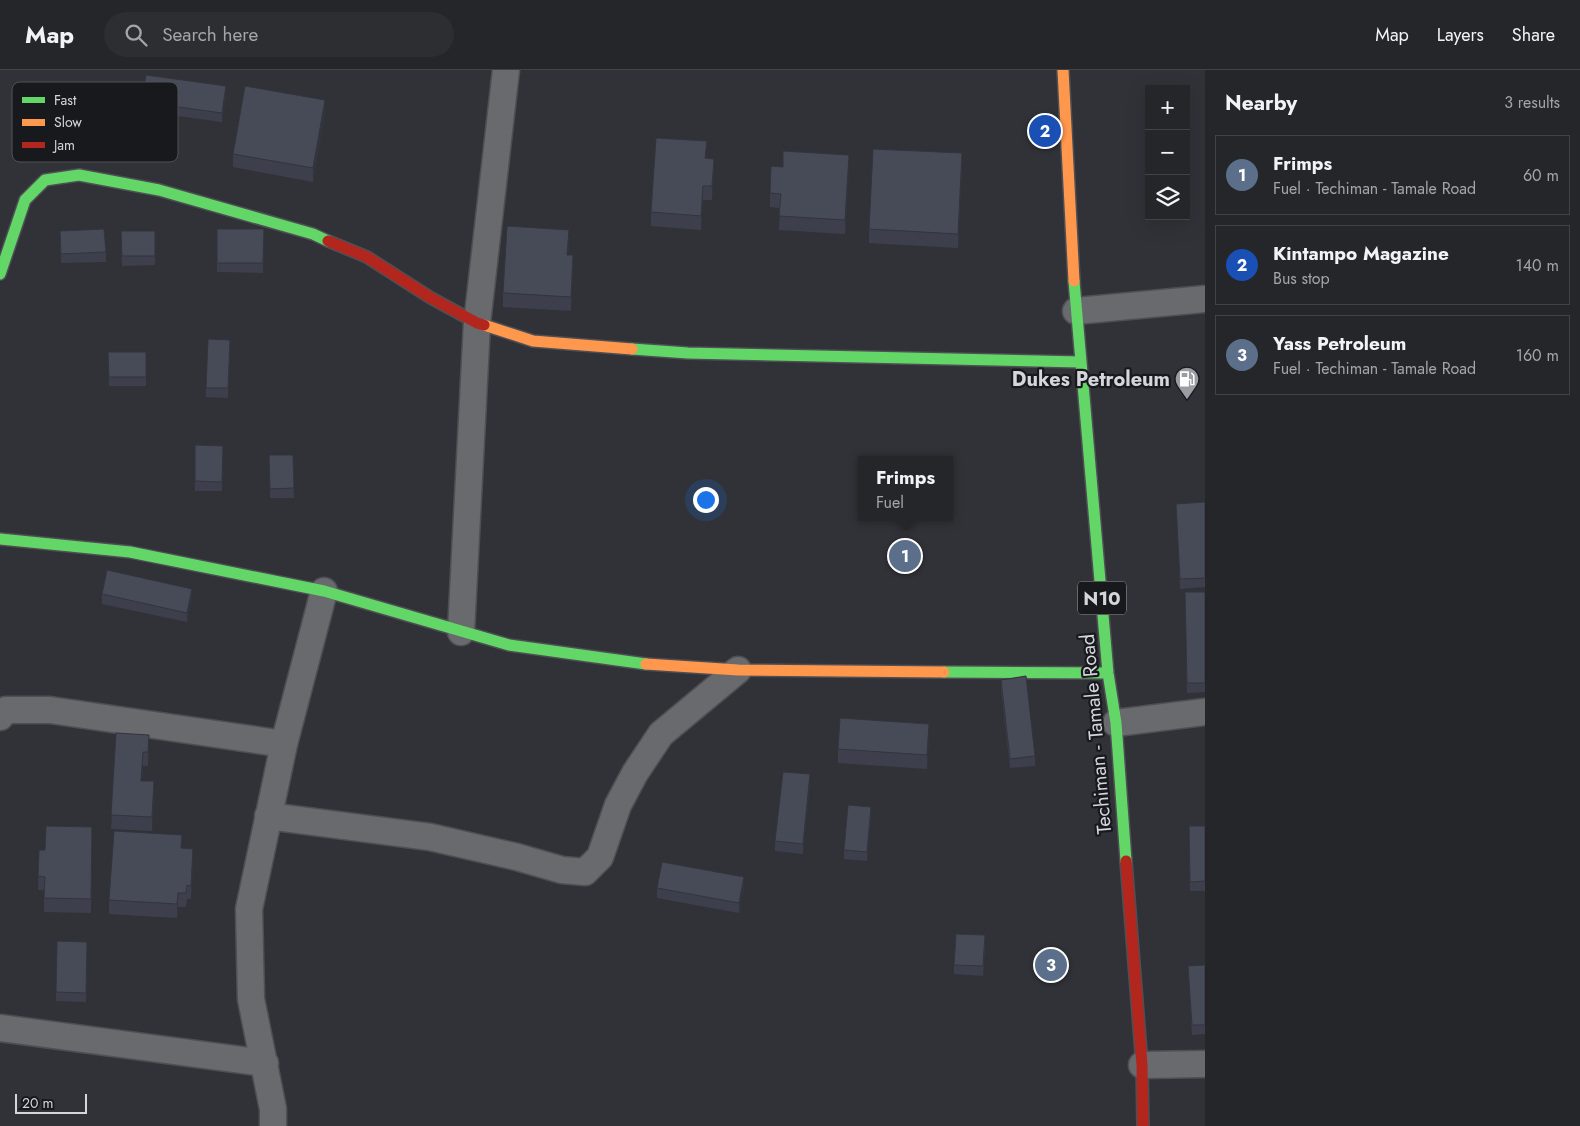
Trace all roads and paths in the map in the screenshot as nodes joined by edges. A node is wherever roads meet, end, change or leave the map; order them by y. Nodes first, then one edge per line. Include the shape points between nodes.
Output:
1 (506, 70) edge
2 (1063, 70) edge
3 (0, 274) edge
4 (1205, 299) edge
5 (1076, 310) junction
6 (477, 323) junction
7 (1080, 362) junction
8 (0, 539) edge
9 (324, 591) junction
10 (461, 632) junction
11 (738, 670) junction
12 (1108, 673) junction
13 (1205, 712) edge
14 (0, 717) edge
15 (1116, 723) junction
16 (284, 744) junction
17 (268, 816) junction
18 (0, 1028) edge
19 (265, 1063) junction
20 (1205, 1064) edge
21 (1142, 1065) junction
22 (272, 1126) edge
23 (1142, 1126) edge

1 - 6 street
2 - 5 main road, Techiman - Tamale Road / N10
3 - 6 main road via 25,200 46,180 78,175 159,190 313,234 367,257
4 - 5 street
5 - 7 main road, Techiman - Tamale Road / N10
6 - 7 main road via 533,341 688,353
6 - 10 street
7 - 12 main road, Techiman - Tamale Road / N10
8 - 9 main road via 130,552
9 - 10 main road
9 - 16 street
10 - 11 main road via 518,646 655,664
11 - 12 main road
11 - 17 street via 661,734 618,805 600,856 585,872 562,870 430,837
12 - 15 main road, Techiman - Tamale Road / N10
13 - 15 street
14 - 16 street via 6,710 50,710
15 - 21 main road, Techiman - Tamale Road / N10
16 - 17 street
17 - 19 street via 249,909 251,999
18 - 19 street
19 - 22 street via 273,1109
20 - 21 street
21 - 23 main road, Techiman - Tamale Road / N10

